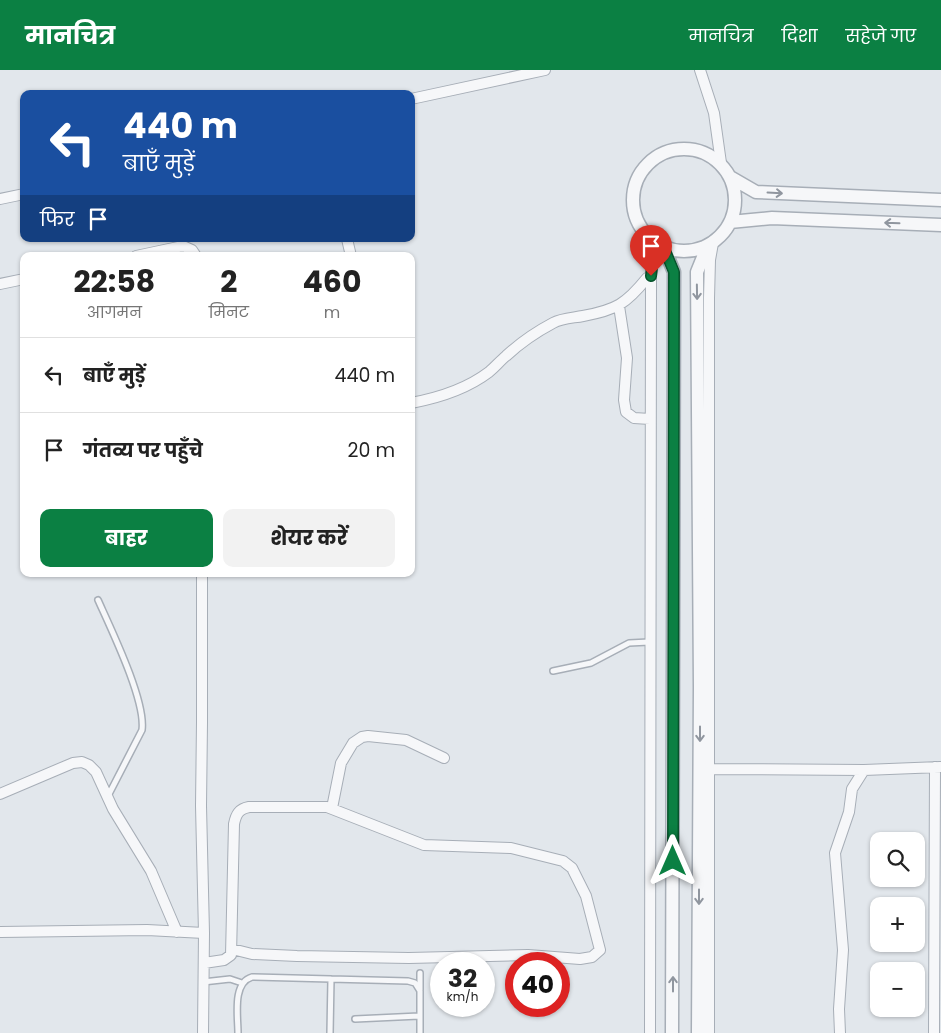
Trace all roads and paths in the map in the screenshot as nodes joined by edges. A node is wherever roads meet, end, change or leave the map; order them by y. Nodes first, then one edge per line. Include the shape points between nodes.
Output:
1 (545, 70) edge
2 (700, 70) edge
3 (415, 99) edge
4 (721, 163) junction
5 (730, 177) junction
6 (20, 195) edge
7 (0, 198) edge
8 (941, 200) edge
9 (730, 222) junction
10 (941, 224) edge
11 (710, 244) junction
12 (660, 246) junction
13 (155, 252) edge
14 (193, 252) edge
15 (651, 276) junction
16 (20, 280) edge
17 (0, 284) edge
18 (620, 306) junction
19 (415, 402) edge
20 (650, 419) junction
21 (202, 577) edge
22 (98, 600) dead end
23 (649, 642) junction
24 (553, 671) dead end
25 (444, 758) dead end
26 (938, 767) edge
27 (705, 769) junction
28 (864, 770) junction
29 (0, 794) edge
30 (108, 796) junction
31 (938, 803) edge
32 (332, 808) junction
33 (0, 932) edge
34 (177, 932) junction
35 (204, 933) junction
36 (232, 949) junction
37 (204, 963) junction
38 (420, 973) dead end
39 (331, 979) junction
40 (204, 982) junction
41 (242, 983) junction
42 (420, 991) junction
43 (419, 1016) junction
44 (355, 1019) dead end
45 (203, 1033) edge
46 (238, 1033) edge
47 (330, 1033) edge
48 (420, 1033) edge
49 (650, 1033) edge
50 (672, 1033) edge
51 (698, 1033) edge
52 (709, 1033) edge
53 (840, 1033) edge
54 (934, 1033) edge

1 - 3 street
2 - 4 street via 714,113
4 - 5 street
4 - 12 street via 709,154 684,148 659,154 641,172 632,194 634,213 641,228
5 -> 8 street via 756,192
5 - 9 street via 734,187 734,210
6 - 7 street
10 -> 9 street via 772,218
9 - 11 street via 722,235
11 - 12 street via 701,249 677,251
11 - 27 street via 697,272
12 - 15 street via 653,258
50 -> 12 street via 674,272
13 - 14 street via 183,246
15 - 18 street
15 - 20 street
16 - 17 street
18 - 19 street via 558,321 530,337 490,371 469,384
18 - 20 street via 627,358 626,412 634,418
20 - 23 street
21 - 35 street
22 - 30 lane via 132,682 143,721 142,730
23 - 24 lane via 629,643 591,663
23 - 49 street
25 - 32 street via 406,740 362,737 353,743 341,763
26 - 28 street
26 - 31 street
27 - 28 street
27 -> 51 street
27 - 52 street
28 - 53 street via 852,789 849,812 835,853 843,950
29 - 30 street via 82,762 96,772
30 - 34 street via 151,871
31 - 54 street
32 - 36 street via 249,807 238,812 234,824
32 - 36 street via 424,845 511,848 564,861 572,868 584,890 600,950 592,957 580,959 528,955 297,956 252,954
33 - 34 street
34 - 35 street
35 - 37 street
36 - 37 street via 228,958
37 - 40 street
38 - 42 lane
39 - 41 lane via 252,977
39 - 42 lane via 408,981
39 - 47 lane
40 - 41 lane via 230,979
40 - 45 street
41 - 46 lane via 238,994
42 - 43 lane
43 - 44 lane
43 - 48 lane

